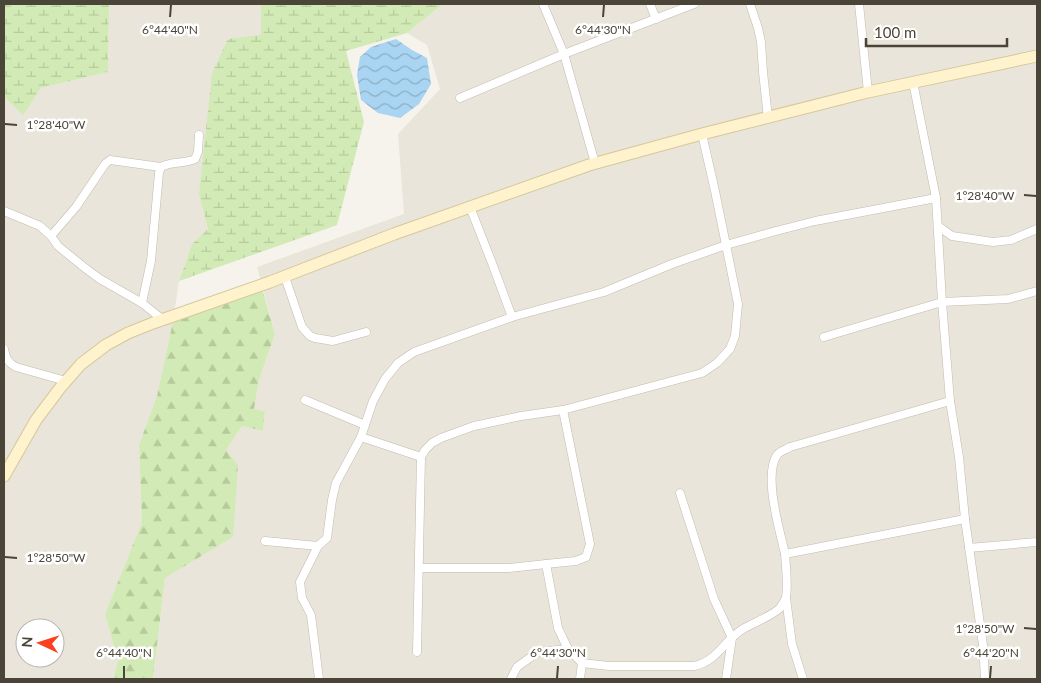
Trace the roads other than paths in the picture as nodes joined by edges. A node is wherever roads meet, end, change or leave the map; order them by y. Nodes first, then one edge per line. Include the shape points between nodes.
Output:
1 (543, 4) edge
2 (650, 4) edge
3 (694, 4) edge
4 (750, 4) edge
5 (859, 4) edge
6 (656, 18) junction
7 (564, 54) junction
8 (1037, 56) edge
9 (913, 82) junction
10 (868, 92) junction
11 (460, 98) dead end
12 (768, 118) junction
13 (702, 134) junction
14 (200, 136) dead end
15 (595, 163) junction
16 (161, 167) junction
17 (936, 198) junction
18 (470, 207) junction
19 (4, 211) edge
20 (938, 226) junction
21 (1037, 229) edge
22 (51, 236) junction
23 (726, 245) junction
24 (285, 277) junction
25 (1037, 292) edge
26 (942, 302) junction
27 (142, 303) junction
28 (512, 317) junction
29 (162, 319) junction
30 (366, 332) dead end
31 (824, 336) dead end
32 (4, 349) edge
33 (66, 380) junction
34 (305, 400) dead end
35 (950, 401) junction
36 (563, 410) junction
37 (365, 425) junction
38 (361, 436) junction
39 (421, 457) junction
40 (4, 476) edge
41 (680, 493) dead end
42 (965, 519) junction
43 (265, 540) dead end
44 (1037, 542) edge
45 (318, 546) junction
46 (969, 548) junction
47 (785, 554) junction
48 (546, 564) junction
49 (419, 568) junction
50 (786, 598) junction
51 (732, 638) junction
52 (568, 649) junction
53 (417, 652) dead end
54 (582, 663) junction
55 (319, 679) edge
56 (511, 679) edge
57 (580, 679) edge
58 (726, 679) edge
59 (803, 679) edge
60 (986, 679) edge

1 - 7 street
2 - 6 street
3 - 6 street
4 - 12 street via 761,42
5 - 10 street
6 - 7 street
7 - 11 street
7 - 15 street
8 - 9 street
9 - 10 street
9 - 17 street
10 - 12 street
12 - 13 street
13 - 15 street
13 - 23 street
14 - 16 street via 195,158
15 - 18 street
16 - 22 street via 110,160
16 - 27 street via 151,261
17 - 20 street
17 - 23 street via 815,221
18 - 24 street
18 - 28 street
19 - 22 street via 40,226
20 - 21 street via 952,236 993,242 1012,240
20 - 26 street
22 - 27 street via 85,268
23 - 28 street via 604,292
23 - 36 street via 738,304 738,321 730,350 702,373
24 - 29 street
24 - 30 street via 302,327 310,336 333,341
25 - 26 street via 992,301
26 - 31 street
26 - 35 street
27 - 29 street
28 - 37 street via 414,352 398,363 385,378
29 - 33 street via 106,344
32 - 33 street via 7,360 16,366
33 - 40 street via 36,420
34 - 37 street
35 - 42 street
35 - 47 street via 790,447 779,453 772,472 774,502
36 - 39 street via 474,426 432,443
36 - 48 street via 590,544 586,557
37 - 38 street
38 - 39 street
38 - 45 street via 336,483 327,538
39 - 49 street
41 - 51 street via 714,599
42 - 46 street
42 - 47 street
43 - 45 street
44 - 46 street
45 - 55 street via 300,582 302,598 311,615
46 - 60 street
47 - 50 street
48 - 49 street via 509,568
48 - 52 street via 558,628
49 - 53 street
50 - 51 street via 780,607
50 - 59 street via 792,644
51 - 54 street via 704,664 694,666
51 - 58 street
52 - 54 street
52 - 56 street via 538,652 517,667
54 - 57 street

